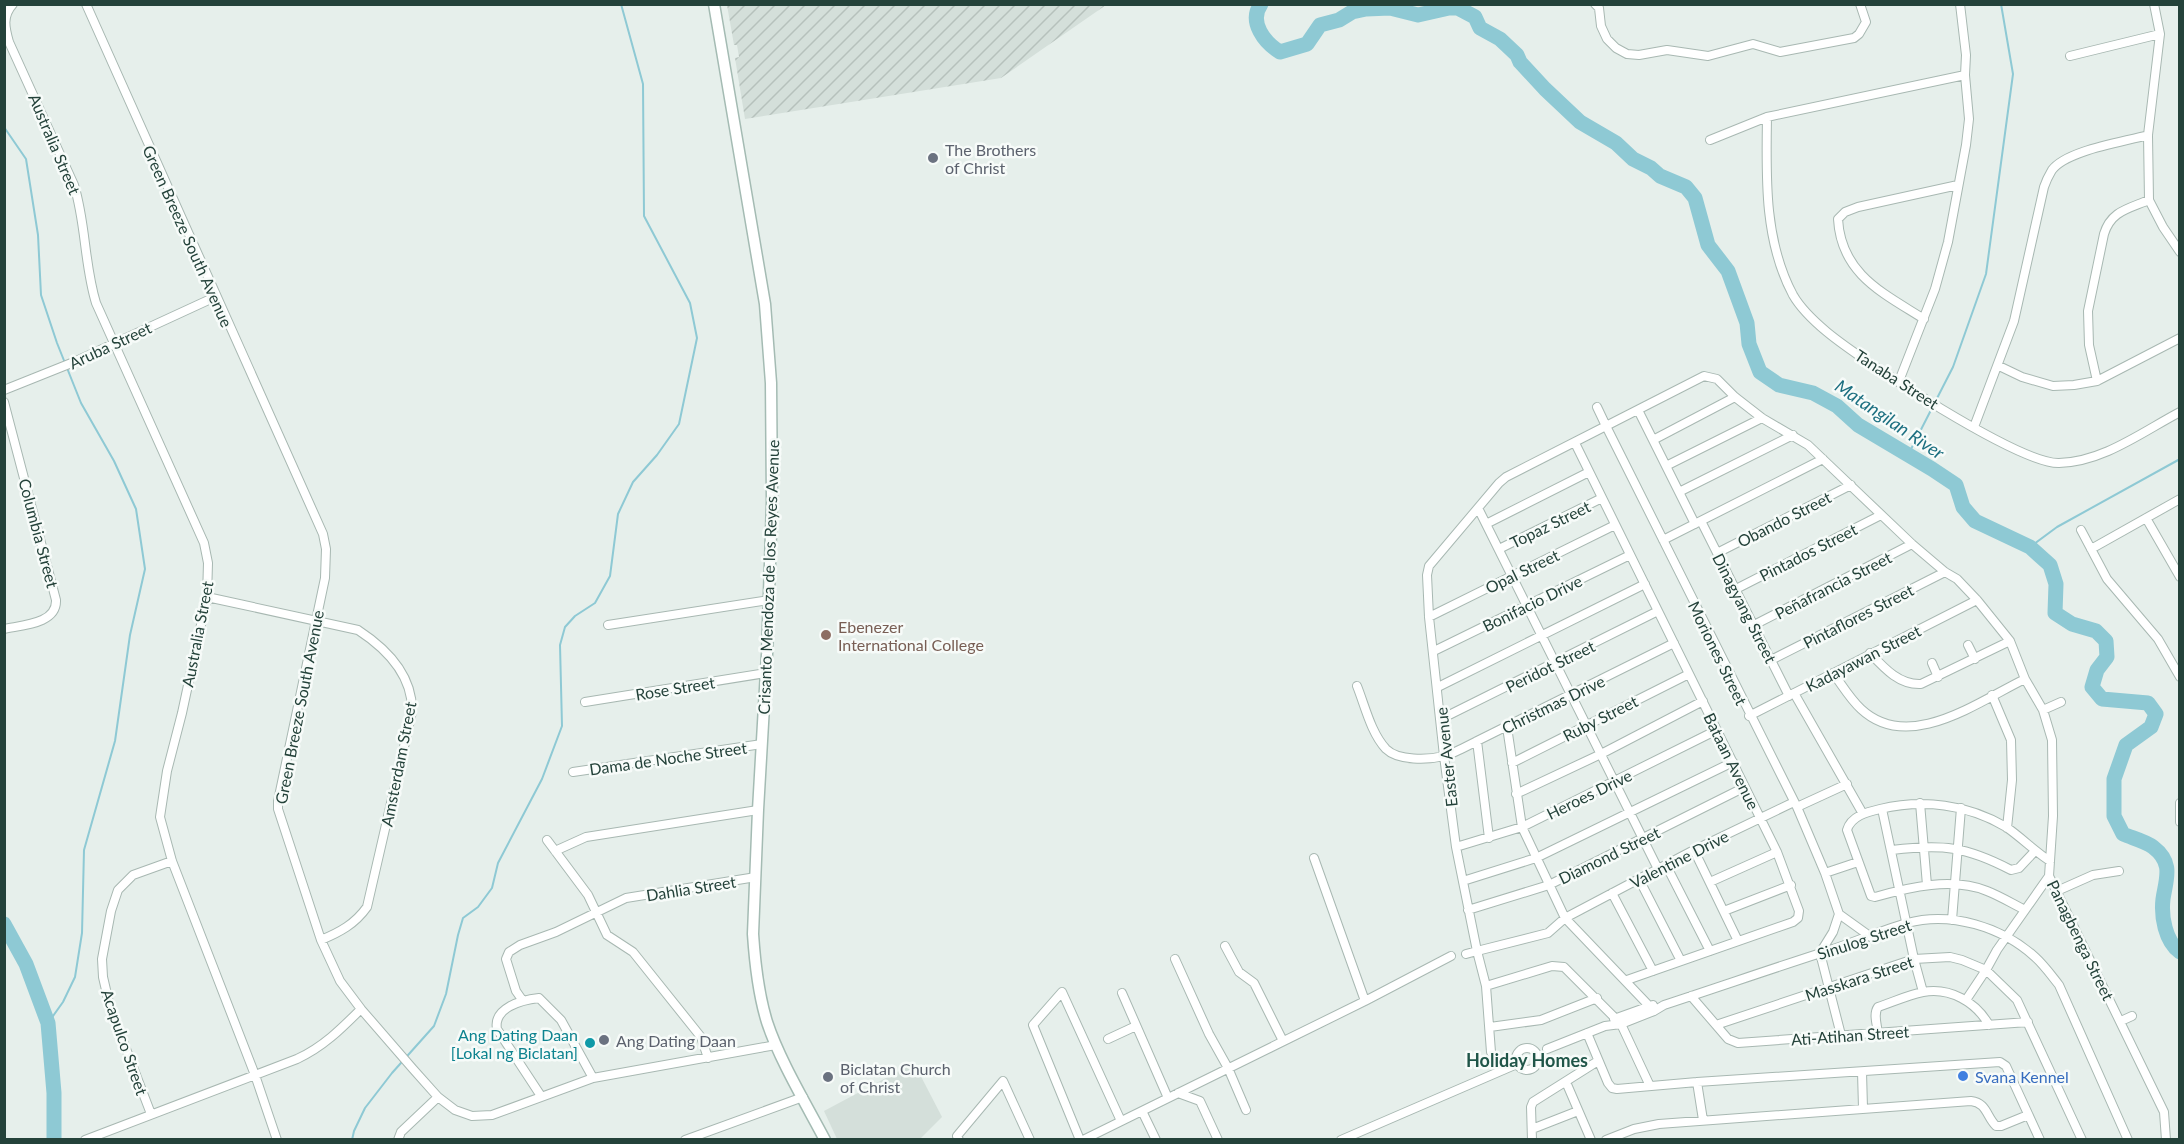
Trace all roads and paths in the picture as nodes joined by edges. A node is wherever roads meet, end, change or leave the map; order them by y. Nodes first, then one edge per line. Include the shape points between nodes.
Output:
1 (13, 4) edge
2 (86, 4) edge
3 (714, 4) edge
4 (1595, 4) edge
5 (1860, 4) edge
6 (1960, 4) edge
7 (2154, 4) edge
8 (2160, 34) junction
9 (2070, 56) dead end
10 (1965, 75) junction
11 (1767, 117) junction
12 (2148, 135) junction
13 (1710, 140) dead end
14 (1958, 185) junction
15 (2149, 200) junction
16 (2180, 252) edge
17 (215, 297) junction
18 (1924, 319) junction
19 (2180, 338) edge
20 (114, 344) junction
21 (1999, 366) junction
22 (1899, 381) junction
23 (2097, 381) junction
24 (4, 390) edge
25 (1735, 397) junction
26 (4, 402) edge
27 (1597, 407) dead end
28 (1638, 410) junction
29 (2180, 412) edge
30 (1762, 418) junction
31 (1606, 426) junction
32 (1974, 428) junction
33 (1792, 435) junction
34 (1653, 440) junction
35 (1575, 442) junction
36 (1823, 459) junction
37 (1666, 466) junction
38 (1589, 472) junction
39 (1851, 485) junction
40 (1679, 492) junction
41 (1602, 498) junction
42 (2180, 499) edge
43 (1478, 508) junction
44 (1881, 515) junction
45 (2146, 518) junction
46 (1698, 522) junction
47 (1486, 524) junction
48 (1615, 525) junction
49 (2081, 530) dead end
50 (1663, 540) junction
51 (1912, 544) junction
52 (1499, 549) junction
53 (2091, 549) junction
54 (1718, 553) junction
55 (1630, 555) junction
56 (1945, 572) junction
57 (1513, 576) junction
58 (2180, 577) edge
59 (1645, 584) junction
60 (1736, 589) junction
61 (207, 597) junction
62 (768, 600) junction
63 (1977, 600) junction
64 (1527, 607) junction
65 (1658, 611) junction
66 (1429, 616) junction
67 (316, 622) junction
68 (608, 625) dead end
69 (1754, 625) junction
70 (4, 629) edge
71 (1542, 637) junction
72 (2010, 641) junction
73 (1674, 644) junction
74 (1968, 645) dead end
75 (1434, 651) junction
76 (1870, 653) junction
77 (1975, 659) junction
78 (1771, 660) junction
79 (1556, 663) junction
80 (1932, 663) dead end
81 (766, 673) junction
82 (1833, 673) junction
83 (1689, 674) junction
84 (1938, 677) junction
85 (2180, 677) edge
86 (2025, 679) junction
87 (1357, 686) dead end
88 (1438, 687) junction
89 (1572, 695) junction
90 (1792, 695) junction
91 (1992, 695) junction
92 (1703, 700) junction
93 (585, 702) dead end
94 (2061, 702) dead end
95 (2043, 710) junction
96 (1749, 716) junction
97 (1441, 719) junction
98 (1587, 725) junction
99 (1507, 726) junction
100 (1718, 730) junction
101 (1477, 741) junction
102 (762, 744) junction
103 (1601, 754) junction
104 (1444, 756) junction
105 (1733, 762) junction
106 (1512, 763) junction
107 (573, 772) dead end
108 (1614, 782) junction
109 (1847, 784) junction
110 (1745, 788) junction
111 (1516, 794) junction
112 (1920, 803) junction
113 (2180, 803) edge
114 (1795, 805) junction
115 (1960, 808) junction
116 (1882, 809) junction
117 (758, 810) junction
118 (1629, 812) junction
119 (1863, 814) junction
120 (1760, 819) junction
121 (2180, 822) edge
122 (1522, 827) junction
123 (2007, 828) junction
124 (1489, 838) junction
125 (1643, 839) junction
126 (547, 840) dead end
127 (1925, 846) junction
128 (1456, 847) junction
129 (1958, 848) junction
130 (1892, 849) junction
131 (1694, 850) junction
132 (555, 851) junction
133 (2035, 851) junction
134 (1777, 852) junction
135 (1314, 858) dead end
136 (1536, 858) junction
137 (172, 861) junction
138 (2050, 861) junction
139 (1858, 862) junction
140 (1662, 867) junction
141 (2119, 871) dead end
142 (1825, 873) junction
143 (2049, 876) junction
144 (756, 877) junction
145 (1640, 879) junction
146 (1463, 881) junction
147 (1710, 882) junction
148 (1549, 885) junction
149 (1791, 885) junction
150 (1927, 885) junction
151 (1955, 885) junction
152 (1899, 890) junction
153 (2057, 891) junction
154 (1612, 893) junction
155 (1468, 910) junction
156 (2025, 910) junction
157 (1724, 911) junction
158 (598, 913) junction
159 (1839, 914) junction
160 (1565, 918) junction
161 (1952, 920) junction
162 (1907, 923) junction
163 (2007, 936) junction
164 (1871, 937) junction
165 (321, 940) junction
166 (1738, 941) junction
167 (1225, 946) dead end
168 (1477, 951) junction
169 (1710, 951) junction
170 (1820, 953) junction
171 (1466, 954) dead end
172 (1451, 956) dead end
173 (1175, 959) dead end
174 (1914, 959) junction
175 (1681, 962) junction
176 (1986, 970) junction
177 (1653, 971) junction
178 (1627, 980) junction
179 (1486, 986) junction
180 (1830, 987) junction
181 (1923, 992) junction
182 (1122, 993) dead end
183 (1692, 996) junction
184 (1597, 998) junction
185 (1966, 1000) junction
186 (523, 1001) junction
187 (1365, 1001) junction
188 (1652, 1008) junction
189 (361, 1009) junction
190 (2132, 1016) dead end
191 (1618, 1020) junction
192 (2121, 1021) junction
193 (2028, 1022) junction
194 (1716, 1025) junction
195 (1989, 1025) junction
196 (1136, 1026) junction
197 (1490, 1027) junction
198 (1587, 1033) junction
199 (1878, 1033) junction
200 (1841, 1035) junction
201 (1108, 1039) dead end
202 (1283, 1041) junction
203 (776, 1045) junction
204 (1491, 1052) dead end
205 (1541, 1052) junction
206 (708, 1058) junction
207 (1598, 1061) junction
208 (1517, 1064) junction
209 (1228, 1068) junction
210 (1862, 1072) junction
211 (255, 1076) junction
212 (592, 1078) junction
213 (1566, 1082) junction
214 (1697, 1082) junction
215 (1650, 1086) junction
216 (1178, 1093) junction
217 (541, 1096) junction
218 (438, 1097) junction
219 (804, 1097) junction
220 (1168, 1098) junction
221 (1863, 1108) junction
222 (1246, 1110) dead end
223 (1142, 1111) junction
224 (1578, 1111) junction
225 (151, 1114) junction
226 (2028, 1115) junction
227 (1703, 1120) junction
228 (1121, 1121) junction
229 (1532, 1129) junction
230 (85, 1139) edge
231 (277, 1140) edge
232 (398, 1140) edge
233 (685, 1140) edge
234 (825, 1140) edge
235 (959, 1140) edge
236 (1030, 1140) edge
237 (1082, 1140) edge
238 (1156, 1140) edge
239 (1218, 1140) edge
240 (1341, 1140) edge
241 (1532, 1140) edge
242 (1591, 1140) edge
243 (1606, 1140) edge
244 (2040, 1140) edge
245 (2082, 1140) edge
246 (2128, 1140) edge
247 (2166, 1140) edge

1 - 20 street, Australia Street via 6,16 7,34 74,185 91,287
2 - 17 street, Green Breeze South Avenue
3 - 62 main road, Crisanto Mendoza de los Reyes Avenue via 765,304 773,440
4 - 5 street via 1607,39 1621,52 1667,50 1700,56 1753,45 1780,52 1854,38 1866,22
6 - 10 street
7 - 8 street
8 - 9 street
8 - 12 street
10 - 11 street
10 - 14 street via 1969,119
11 - 13 street
11 - 22 street, Tanaba Street via 1770,221 1782,270 1794,298 1828,332
12 - 15 street
12 - 21 street via 2064,159 2052,169 2044,187 2014,321
14 - 18 street via 1945,252
14 - 18 street via 1858,207 1838,219 1839,236 1868,283
15 - 16 street
15 - 23 street via 2115,214 2105,228 2088,311 2089,345
17 - 20 street, Aruba Street
17 - 67 street, Green Breeze South Avenue via 323,534 327,563
18 - 22 street
19 - 23 street
20 - 24 street, Aruba Street
20 - 61 street, Australia Street via 204,543
21 - 23 street via 2053,386
21 - 32 street
22 - 32 street, Tanaba Street
25 - 28 street, Panagbenga Street via 1717,379 1704,376
25 - 30 street, Panagbenga Street
25 - 34 street
26 - 70 street, Columbia Street via 56,607 42,620
27 - 31 street, Moriones Street
28 - 31 street
28 - 34 street, Dinagyang Street
29 - 32 street, Tanaba Street via 2100,455 2057,463 2034,458
30 - 33 street, Panagbenga Street
30 - 37 street
31 - 35 street, Easter Avenue
31 - 50 street, Moriones Street
33 - 36 street, Panagbenga Street
33 - 40 street
34 - 37 street, Dinagyang Street
35 - 38 street, Bataan Avenue
35 - 43 street, Easter Avenue via 1506,477
36 - 39 street, Panagbenga Street
36 - 46 street
37 - 40 street, Dinagyang Street
38 - 41 street, Bataan Avenue
38 - 47 street
39 - 44 street, Panagbenga Street
39 - 54 street, Obando Street
40 - 46 street, Dinagyang Street
41 - 48 street, Bataan Avenue
41 - 52 street, Topaz Street
42 - 45 street
43 - 47 street
43 - 66 street, Easter Avenue via 1429,566
44 - 51 street, Panagbenga Street
44 - 60 street, Pintados Street
45 - 53 street
45 - 58 street
46 - 50 street
46 - 54 street, Dinagyang Street
47 - 52 street
48 - 55 street, Bataan Avenue
48 - 57 street, Opal Street
49 - 53 street
50 - 96 street, Moriones Street
51 - 56 street, Panagbenga Street
51 - 69 street, Peñafrancia Street
52 - 57 street
53 - 85 street via 2107,579 2158,639
54 - 60 street, Dinagyang Street
55 - 59 street, Bataan Avenue
55 - 64 street, Bonifacio Drive
56 - 63 street, Panagbenga Street
56 - 78 street, Pintaflores Street
57 - 64 street
57 - 66 street, Opal Street
59 - 65 street, Bataan Avenue
59 - 71 street
60 - 69 street, Dinagyang Street
61 - 67 street, Amsterdam Street
61 - 137 street, Australia Street via 160,817
62 - 68 street
62 - 81 main road, Crisanto Mendoza de los Reyes Avenue
63 - 72 street, Panagbenga Street
63 - 76 street, Kadayawan Street
64 - 71 street
64 - 75 street, Bonifacio Drive
65 - 73 street, Bataan Avenue
65 - 79 street, Peridot Street
66 - 75 street, Easter Avenue
67 - 165 street, Green Breeze South Avenue via 278,801 280,819
67 - 165 street, Amsterdam Street via 357,630 378,643 405,677 412,696 412,712 367,907 350,926
69 - 78 street, Dinagyang Street
71 - 79 street
71 - 88 street
72 - 77 street
72 - 86 street, Panagbenga Street
73 - 83 street, Bataan Avenue
73 - 89 street, Christmas Drive
74 - 77 street
75 - 88 street, Easter Avenue
76 - 82 street, Kadayawan Street
76 - 84 street via 1888,672 1913,684
77 - 84 street
78 - 90 street, Dinagyang Street
79 - 89 street
79 - 97 street, Peridot Street
80 - 84 street
81 - 93 street, Rose Street
81 - 102 main road, Crisanto Mendoza de los Reyes Avenue
82 - 90 street, Kadayawan Street
82 - 91 street via 1862,711 1902,727 1934,723
83 - 92 street, Bataan Avenue
83 - 98 street, Ruby Street
86 - 91 street
86 - 95 street, Panagbenga Street
87 - 104 street, Christmas Drive via 1387,750 1395,756
88 - 97 street, Easter Avenue
89 - 98 street
89 - 99 street, Christmas Drive
90 - 96 street, Kadayawan Street
90 - 109 street, Dinagyang Street
91 - 123 street via 2012,740
92 - 100 street, Bataan Avenue
92 - 103 street
94 - 95 street
95 - 138 street, Panagbenga Street via 2054,756
96 - 114 street, Moriones Street
97 - 104 street, Easter Avenue
98 - 103 street
98 - 106 street, Ruby Street
99 - 101 street, Christmas Drive
99 - 106 street
100 - 105 street, Bataan Avenue
100 - 108 street, Heroes Drive
101 - 104 street, Christmas Drive
101 - 124 street
102 - 107 street, Dama de Noche Street
102 - 117 main road, Crisanto Mendoza de los Reyes Avenue
103 - 108 street
103 - 111 street
104 - 128 street, Easter Avenue
105 - 110 street, Bataan Avenue
105 - 118 street
106 - 111 street
108 - 118 street
108 - 122 street, Heroes Drive
109 - 114 street, Valentine Drive
109 - 119 street, Dinagyang Street
110 - 120 street, Bataan Avenue
110 - 125 street, Diamond Street
111 - 122 street
112 - 115 street
112 - 116 street
112 - 127 street
113 - 121 street
114 - 120 street, Valentine Drive
114 - 142 street, Moriones Street
115 - 123 street
115 - 129 street
116 - 119 street
116 - 130 street
117 - 132 street via 586,837
117 - 144 main road, Crisanto Mendoza de los Reyes Avenue
118 - 125 street
118 - 136 street
119 - 139 street via 1847,830
120 - 131 street, Valentine Drive
120 - 134 street, Bataan Avenue
122 - 124 street, Heroes Drive
122 - 136 street
123 - 133 street
124 - 128 street, Heroes Drive
125 - 140 street
125 - 148 street, Diamond Street
126 - 132 street
127 - 129 street
127 - 130 street
127 - 150 street
128 - 146 street, Easter Avenue
129 - 133 street via 2011,870 2019,868
129 - 151 street
130 - 152 street
131 - 140 street, Valentine Drive
131 - 147 street
132 - 158 street
133 - 138 street
134 - 147 street
134 - 149 street, Bataan Avenue
135 - 187 street
136 - 146 street
136 - 148 street
137 - 211 street, Australia Street
137 - 225 street, Acapulco Street via 133,876 118,890 102,958 110,1007
138 - 143 street, Panagbenga Street
139 - 142 street
139 - 152 street via 1871,896
140 - 145 street, Valentine Drive
140 - 169 street
141 - 153 street via 2093,875
142 - 159 street, Moriones Street
143 - 153 street, Panagbenga Street
143 - 156 street
144 - 158 street, Dahlia Street via 626,898
144 - 203 main road, Crisanto Mendoza de los Reyes Avenue via 753,934 757,976
145 - 154 street, Valentine Drive
145 - 175 street
146 - 155 street, Easter Avenue
147 - 157 street
148 - 155 street, Diamond Street
148 - 160 street
149 - 157 street
149 - 166 street, Bataan Avenue via 1798,918
150 - 151 street
150 - 152 street
151 - 156 street via 1986,891
151 - 161 street
152 - 162 street
153 - 192 street, Panagbenga Street
154 - 160 street, Valentine Drive
154 - 177 street
155 - 168 street, Easter Avenue
156 - 163 street
157 - 166 street
158 - 186 street, Dahlia Street via 520,945 506,955
158 - 206 street via 607,935 633,952 700,1037
159 - 164 street
159 - 170 street
160 - 168 street via 1548,933
160 - 178 street
161 - 162 street, Sinulog Street
161 - 163 street, Sinulog Street
162 - 164 street, Sinulog Street
162 - 174 street
163 - 176 street
163 - 246 street, Sinulog Street via 2035,956 2059,985
164 - 170 street, Sinulog Street
165 - 189 street, Green Breeze South Avenue via 340,981
166 - 169 street, Bataan Avenue
167 - 202 street via 1239,972 1254,983
168 - 171 street
168 - 179 street, Easter Avenue
169 - 175 street, Bataan Avenue
170 - 180 street
170 - 183 street, Sinulog Street
172 - 187 street
173 - 209 street
174 - 176 street, Masskara Street via 1950,957
174 - 180 street, Masskara Street
174 - 181 street
175 - 177 street, Bataan Avenue
176 - 185 street
176 - 193 street, Masskara Street via 2018,1000
177 - 178 street, Bataan Avenue
178 - 188 street
179 - 184 street via 1560,965
179 - 197 street, Easter Avenue
180 - 194 street, Masskara Street
180 - 200 street
181 - 185 street
181 - 199 street via 1878,1007
182 - 196 street
183 - 188 street, Sinulog Street
183 - 194 street, Ati-Atihan Street
184 - 191 street
184 - 197 street via 1541,1020
185 - 195 street via 1983,1013
186 - 212 street via 538,998 561,1020
186 - 217 street via 503,1010 497,1017 497,1029
187 - 202 street
188 - 191 street, Sinulog Street
189 - 211 street via 315,1051
189 - 218 street, Green Breeze South Avenue
190 - 192 street
191 - 198 street, Sinulog Street
191 - 215 street
192 - 247 street, Panagbenga Street via 2164,1112
193 - 195 street, Ati-Atihan Street
193 - 245 street, Masskara Street
194 - 200 street, Ati-Atihan Street via 1738,1043
195 - 199 street, Ati-Atihan Street
196 - 201 street
196 - 220 street
197 - 204 street, Easter Avenue
198 - 205 street, Sinulog Street
198 - 207 street
199 - 200 street, Ati-Atihan Street
202 - 209 street
203 - 206 street, Green Breeze South Avenue
203 - 219 main road, Crisanto Mendoza de los Reyes Avenue
205 - 208 street via 1528,1048 1519,1051
205 - 208 street via 1530,1070
206 - 212 street, Green Breeze South Avenue
207 - 213 street
207 - 215 street via 1612,1088
208 - 240 street
209 - 216 street
209 - 222 street
210 - 214 street
210 - 221 street
210 - 226 street via 2000,1062 2006,1066
211 - 225 street
211 - 231 street, Australia Street
212 - 217 street, Green Breeze South Avenue
213 - 224 street
213 - 229 street via 1533,1102
214 - 215 street
214 - 227 street
216 - 220 street
216 - 239 street via 1200,1101
217 - 218 street, Green Breeze South Avenue via 492,1116 472,1116 455,1110
218 - 232 street via 401,1132
219 - 233 street
219 - 234 main road, Crisanto Mendoza de los Reyes Avenue
220 - 223 street
221 - 226 street via 1978,1102 1996,1126
221 - 227 street
223 - 228 street
223 - 238 street
224 - 229 street
224 - 242 street
225 - 230 street
226 - 244 street
227 - 243 street via 1634,1129
228 - 237 street
228 - 237 street via 1062,992 1034,1025
229 - 241 street
235 - 236 street via 957,1136 1003,1081

